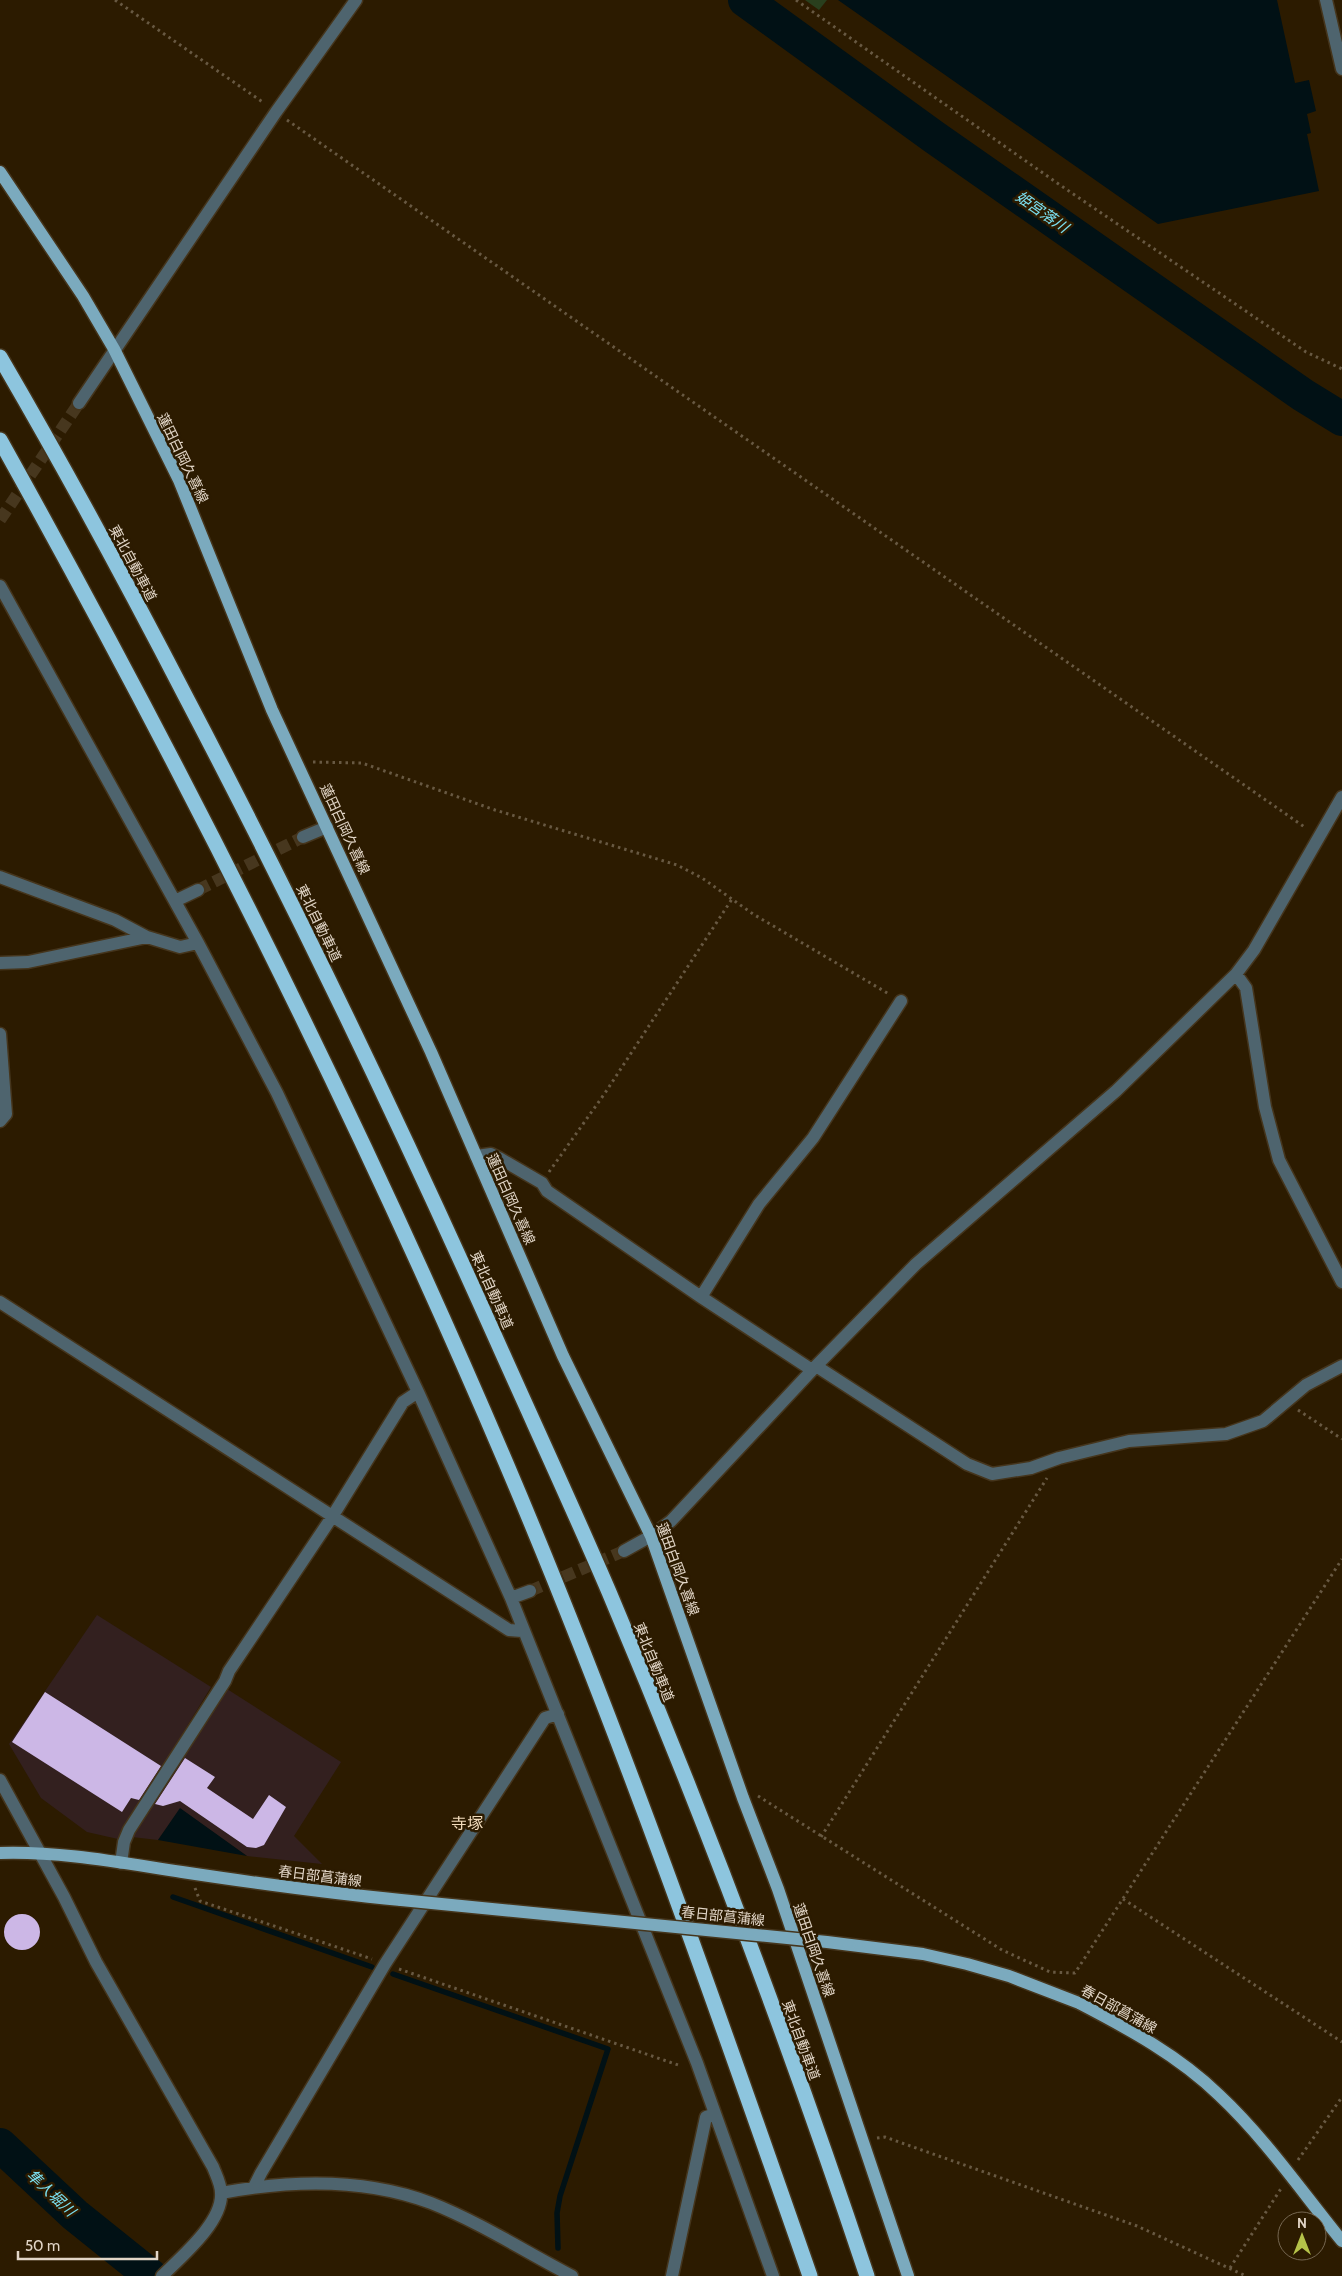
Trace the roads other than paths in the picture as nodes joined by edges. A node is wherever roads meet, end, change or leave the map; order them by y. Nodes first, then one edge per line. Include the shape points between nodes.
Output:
1 (356, 0) edge
2 (1326, 0) edge
3 (1342, 69) edge
4 (0, 172) edge
5 (114, 350) junction
6 (0, 357) edge
7 (80, 403) tunnel mouth
8 (0, 440) edge
9 (0, 586) edge
10 (1342, 797) edge
11 (327, 827) junction
12 (303, 837) tunnel mouth
13 (0, 877) edge
14 (198, 890) tunnel mouth
15 (175, 902) junction
16 (147, 937) junction
17 (198, 943) junction
18 (0, 963) edge
19 (1236, 974) junction
20 (901, 1001) road end
21 (0, 1034) edge
22 (0, 1121) edge
23 (476, 1156) junction
24 (1342, 1282) edge
25 (701, 1297) junction
26 (0, 1302) edge
27 (1342, 1366) edge
28 (814, 1368) junction
29 (418, 1392) junction
30 (332, 1517) junction
31 (651, 1536) junction
32 (624, 1551) tunnel mouth
33 (530, 1591) tunnel mouth
34 (511, 1598) junction
35 (522, 1631) junction
36 (558, 1714) junction
37 (0, 1780) edge
38 (0, 1853) edge
39 (40, 1854) junction
40 (121, 1863) junction
41 (715, 2114) junction
42 (254, 2187) junction
43 (221, 2194) junction
44 (1342, 2241) edge
45 (162, 2276) edge
46 (572, 2276) edge
47 (672, 2276) edge
48 (773, 2276) edge
49 (810, 2276) edge
50 (867, 2276) edge
51 (908, 2276) edge

1 - 5 street
2 - 3 street
4 - 5 main road, 蓮田白岡久喜線 via 50,244
5 - 7 street
5 - 11 main road, 蓮田白岡久喜線 via 179,480 244,641
6 - 50 highway, 東北自動車道 via 145,618 311,943 413,1154 545,1445 704,1828
8 - 49 highway via 246,907 391,1208 502,1454 668,1877
9 - 15 street
10 - 19 street via 1254,950
11 - 12 street
11 - 23 main road, 蓮田白岡久喜線
13 - 16 street via 114,920
14 - 15 street
15 - 17 street
16 - 17 street via 180,947
16 - 18 street via 28,962
17 - 29 street via 277,1093
19 - 24 street via 1246,988 1265,1107 1279,1160
19 - 28 street via 1116,1091 916,1264
20 - 25 street via 813,1138 759,1204
21 - 22 street via 6,1114
23 - 25 street via 491,1154 542,1183 547,1191
23 - 31 main road, 蓮田白岡久喜線 via 563,1356
25 - 28 street
26 - 30 street
27 - 28 street via 1306,1385 1263,1422 1226,1434 1130,1441 1031,1468 992,1474 967,1464
28 - 31 street via 671,1521
29 - 30 street via 403,1402
29 - 34 street
30 - 35 street via 509,1630
30 - 40 street via 229,1671 129,1830
31 - 32 street
31 - 51 main road, 蓮田白岡久喜線 via 778,1889
33 - 34 street
34 - 35 street
35 - 36 street
36 - 41 street
36 - 42 street via 545,1718 385,1964
37 - 39 street
38 - 39 main road, 春日部菖蒲線
39 - 40 main road, 春日部菖蒲線
39 - 43 street via 96,1962 213,2167
40 - 44 main road, 春日部菖蒲線, bridge via 314,1892 827,1942 967,1964 1080,2003 1164,2050 1218,2094 1267,2146
41 - 47 street via 706,2117
41 - 48 street
42 - 43 street
42 - 46 street via 360,2186 409,2196 469,2222
43 - 45 street via 210,2224

